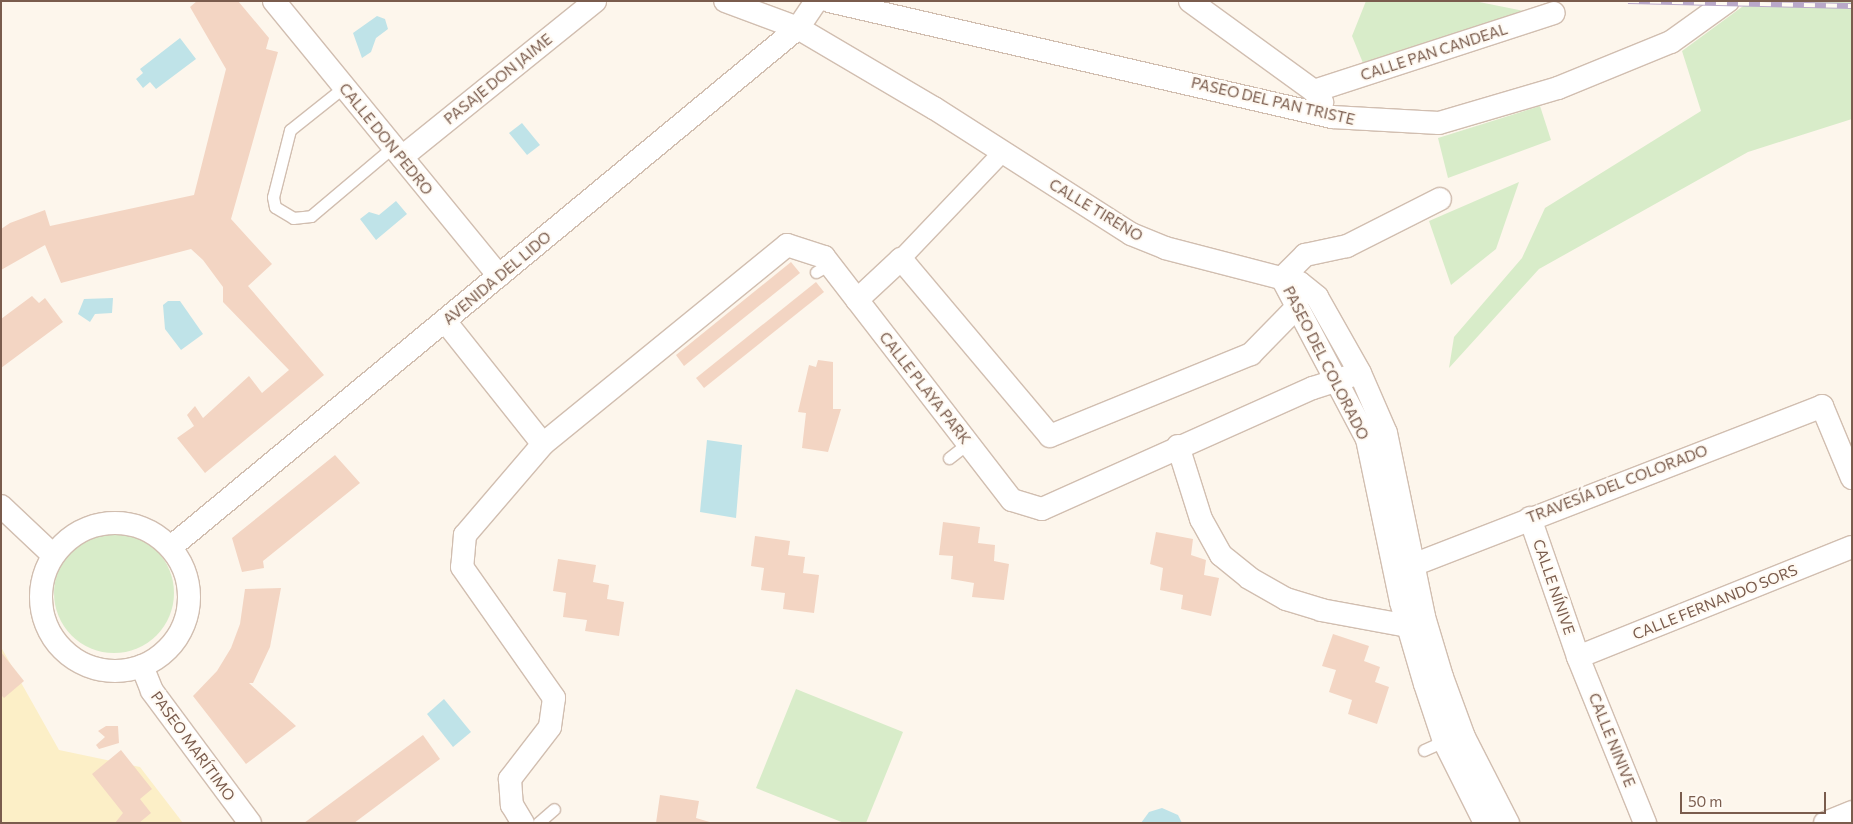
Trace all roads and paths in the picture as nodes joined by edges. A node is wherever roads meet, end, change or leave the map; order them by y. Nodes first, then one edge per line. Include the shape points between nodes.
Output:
1 (274, 1) edge
2 (595, 1) edge
3 (725, 1) edge
4 (816, 1) edge
5 (829, 1) edge
6 (1190, 1) edge
7 (1728, 1) edge
8 (1554, 13) dead end
9 (798, 28) junction
10 (344, 87) junction
11 (1314, 91) junction
12 (1332, 117) junction
13 (398, 152) junction
14 (1003, 152) junction
15 (1440, 198) dead end
16 (901, 259) junction
17 (499, 276) junction
18 (1282, 278) junction
19 (857, 300) junction
20 (1296, 308) junction
21 (445, 321) junction
22 (1360, 373) junction
23 (1338, 382) junction
24 (968, 443) junction
25 (543, 444) junction
26 (1178, 446) junction
27 (949, 458) dead end
28 (1852, 478) edge
29 (1, 506) edge
30 (1530, 518) junction
31 (171, 547) junction
32 (1852, 547) edge
33 (53, 555) junction
34 (1414, 565) junction
35 (1408, 626) junction
36 (1578, 657) junction
37 (142, 666) junction
38 (1444, 741) junction
39 (1424, 750) dead end
40 (554, 809) dead end
41 (1852, 812) edge
42 (250, 823) edge
43 (523, 823) edge
44 (538, 823) edge
45 (1485, 823) edge
46 (1508, 823) edge
47 (1645, 823) edge
48 (1825, 823) edge

1 - 10 street, CALLE DON PEDRO
2 - 13 street, PASAJE DON JAIME
3 - 9 street, CALLE TIRENO
4 - 9 street, AVENIDA DEL LIDO
5 - 12 street, PASEO DEL PAN TRISTE
6 - 11 street
7 - 12 street, PASEO DEL PAN TRISTE via 1671,42 1558,88 1439,124
8 - 11 street, CALLE PAN CANDEAL
9 - 14 street, CALLE TIRENO
9 - 17 street, AVENIDA DEL LIDO
10 - 13 street, CALLE DON PEDRO
10 - 13 lane via 290,130 273,197 275,207 293,218 311,216
11 - 12 street
13 - 17 street, CALLE DON PEDRO
14 - 16 street
14 - 18 street, CALLE TIRENO via 1131,234 1165,248
15 - 18 street via 1347,246 1305,255
16 - 19 street
16 - 20 street via 1050,436 1250,354
17 - 21 street, AVENIDA DEL LIDO
18 - 20 street, PASEO DEL COLORADO
18 - 22 street, PASEO DEL COLORADO via 1300,283 1317,297
19 - 24 street, CALLE PLAYA PARK
19 - 25 street, CALLE PLAYA PARK via 807,248 787,245
20 - 23 street, PASEO DEL COLORADO
21 - 25 street
21 - 31 street, AVENIDA DEL LIDO
22 - 23 street, CALLE PLAYA PARK
22 - 34 street, PASEO DEL COLORADO via 1386,433
23 - 26 street, CALLE PLAYA PARK via 1312,388
23 - 35 street, PASEO DEL COLORADO via 1366,439
24 - 26 street, CALLE PLAYA PARK via 1012,500 1042,509
24 - 27 lane
25 - 43 street, CALLE PLAYA PARK via 465,535 462,567 554,698 550,727 510,779 512,805
26 - 35 street via 1201,519 1221,555 1275,602
28 - 30 street, TRAVESÍA DEL COLORADO via 1822,406
29 - 33 street
30 - 34 street, TRAVESÍA DEL COLORADO
30 - 36 street, CALLE NÍNIVE
31 - 33 street via 137,525 110,522 84,529
31 - 37 street via 186,576 187,614 169,648
32 - 36 street, CALLE FERNANDO SORS
33 - 37 street via 40,597 53,639 78,662 98,670
34 - 46 street, PASEO DEL COLORADO via 1442,677 1464,737
35 - 38 street, PASEO DEL COLORADO
36 - 47 street, CALLE NINIVE
37 - 42 street, PASEO MARÍTIMO via 152,691
38 - 39 lane
38 - 45 street, PASEO DEL COLORADO
40 - 44 lane
41 - 48 street

